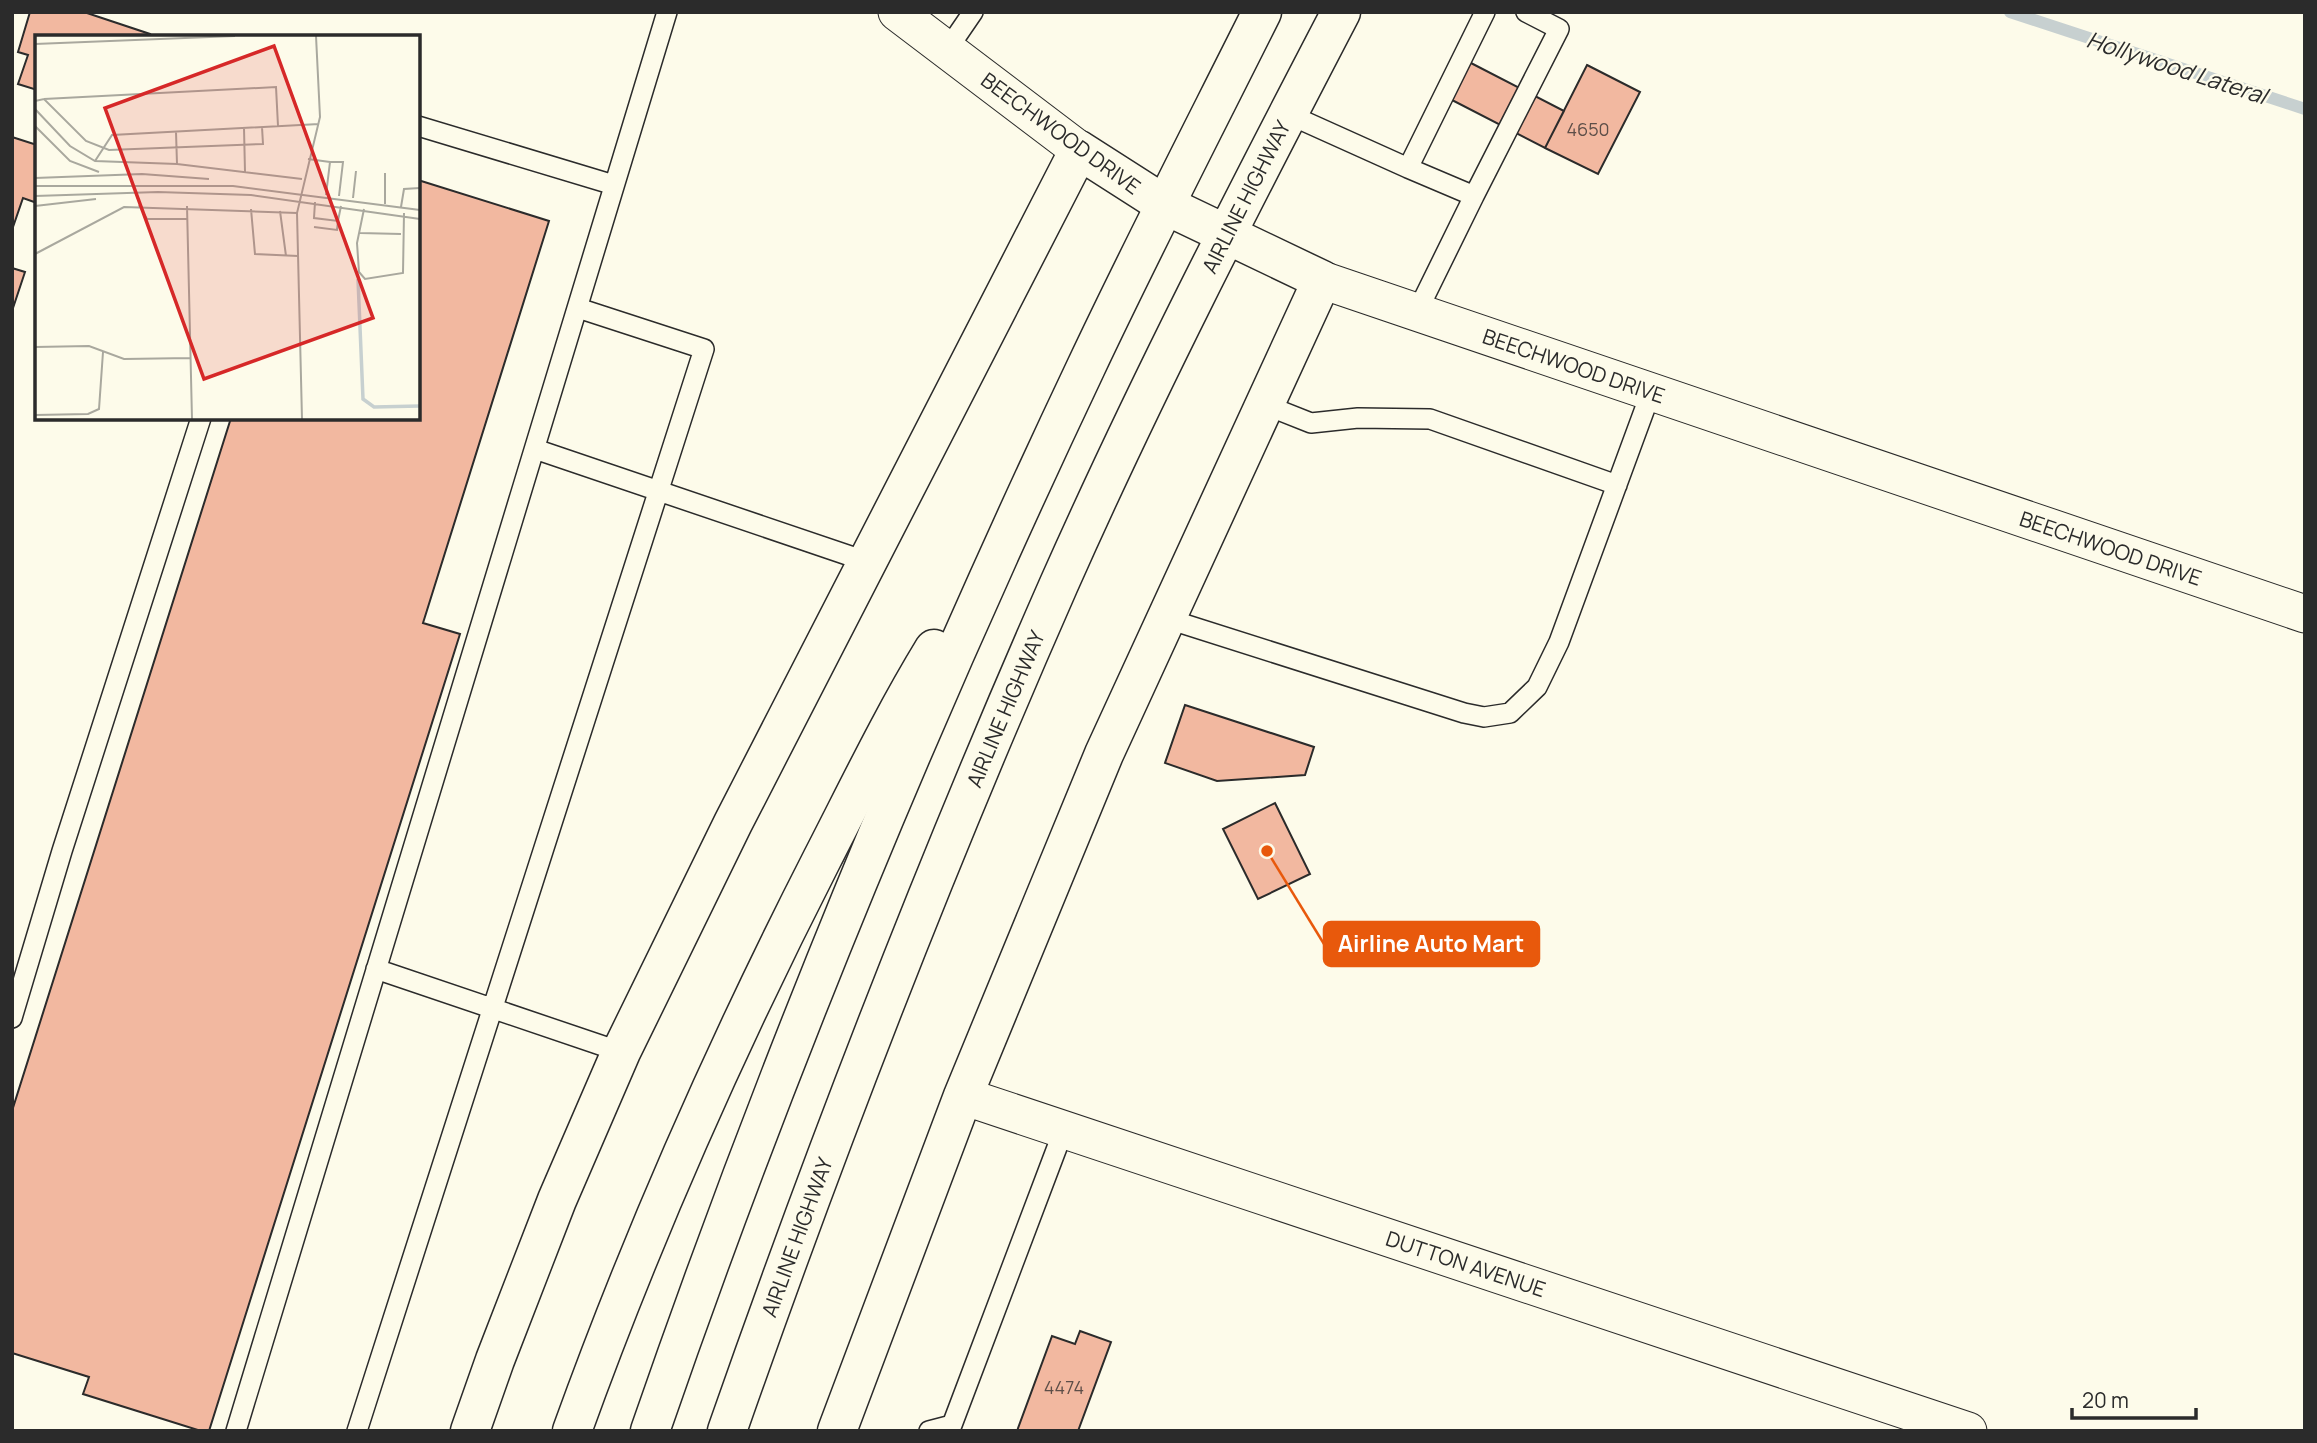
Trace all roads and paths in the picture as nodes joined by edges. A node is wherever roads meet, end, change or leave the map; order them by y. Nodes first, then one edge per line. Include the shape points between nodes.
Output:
1 (667, 12) edge
2 (897, 12) edge
3 (973, 12) edge
4 (1262, 12) edge
5 (1342, 12) edge
6 (1485, 12) edge
7 (1526, 12) edge
8 (947, 50) junction
9 (1288, 114) junction
10 (420, 127) edge
11 (1079, 149) junction
12 (1408, 168) junction
13 (614, 185) junction
14 (1474, 196) junction
15 (1165, 205) junction
16 (1227, 235) junction
17 (1322, 280) junction
18 (578, 308) junction
19 (1417, 312) junction
20 (1651, 392) junction
21 (1263, 404) junction
22 (200, 420) edge
23 (535, 449) junction
24 (1617, 485) junction
25 (658, 491) junction
26 (1025, 501) junction
27 (868, 562) junction
28 (2305, 614) edge
29 (1165, 618) junction
30 (376, 969) junction
31 (491, 1008) junction
32 (12, 1018) edge
33 (621, 1052) junction
34 (963, 1096) junction
35 (1064, 1129) junction
36 (236, 1431) edge
37 (357, 1431) edge
38 (470, 1431) edge
39 (572, 1431) edge
40 (650, 1431) edge
41 (727, 1431) edge
42 (837, 1431) edge
43 (929, 1431) edge
44 (1968, 1431) edge

1 - 13 lane
2 - 8 street, BEECHWOOD DRIVE
3 - 8 lane
4 - 15 main road
5 - 9 main road, AIRLINE HIGHWAY
6 - 12 lane
7 - 14 lane via 1559,29
8 - 11 street, BEECHWOOD DRIVE
9 - 12 lane
9 - 16 main road, AIRLINE HIGHWAY
10 - 13 lane
11 - 15 main road, BEECHWOOD DRIVE
11 - 27 main road
12 - 14 lane
13 - 18 lane
14 - 19 lane
15 - 16 main road, BEECHWOOD DRIVE
15 - 26 main road
16 - 17 main road, BEECHWOOD DRIVE
16 - 41 main road, AIRLINE HIGHWAY via 1105,485 1013,693 860,1070
17 - 19 street, BEECHWOOD DRIVE
17 - 21 main road
18 - 23 lane
18 - 25 lane via 704,349
19 - 20 street, BEECHWOOD DRIVE
20 - 24 lane
20 - 28 street, BEECHWOOD DRIVE
21 - 24 lane via 1311,423 1430,419
21 - 29 main road
22 - 32 lane
23 - 25 lane
23 - 30 lane
24 - 29 lane via 1559,642 1537,687 1510,713 1484,717 1464,713
25 - 27 lane
25 - 31 lane
26 - 39 main road via 928,660 748,1007 649,1229
26 - 40 main road via 820,976 707,1265
27 - 33 main road
29 - 34 main road
30 - 31 lane
30 - 36 lane
31 - 33 lane
31 - 37 lane
33 - 38 main road via 557,1200
34 - 35 street, DUTTON AVENUE
34 - 42 main road
35 - 43 lane via 952,1425
35 - 44 street, DUTTON AVENUE

